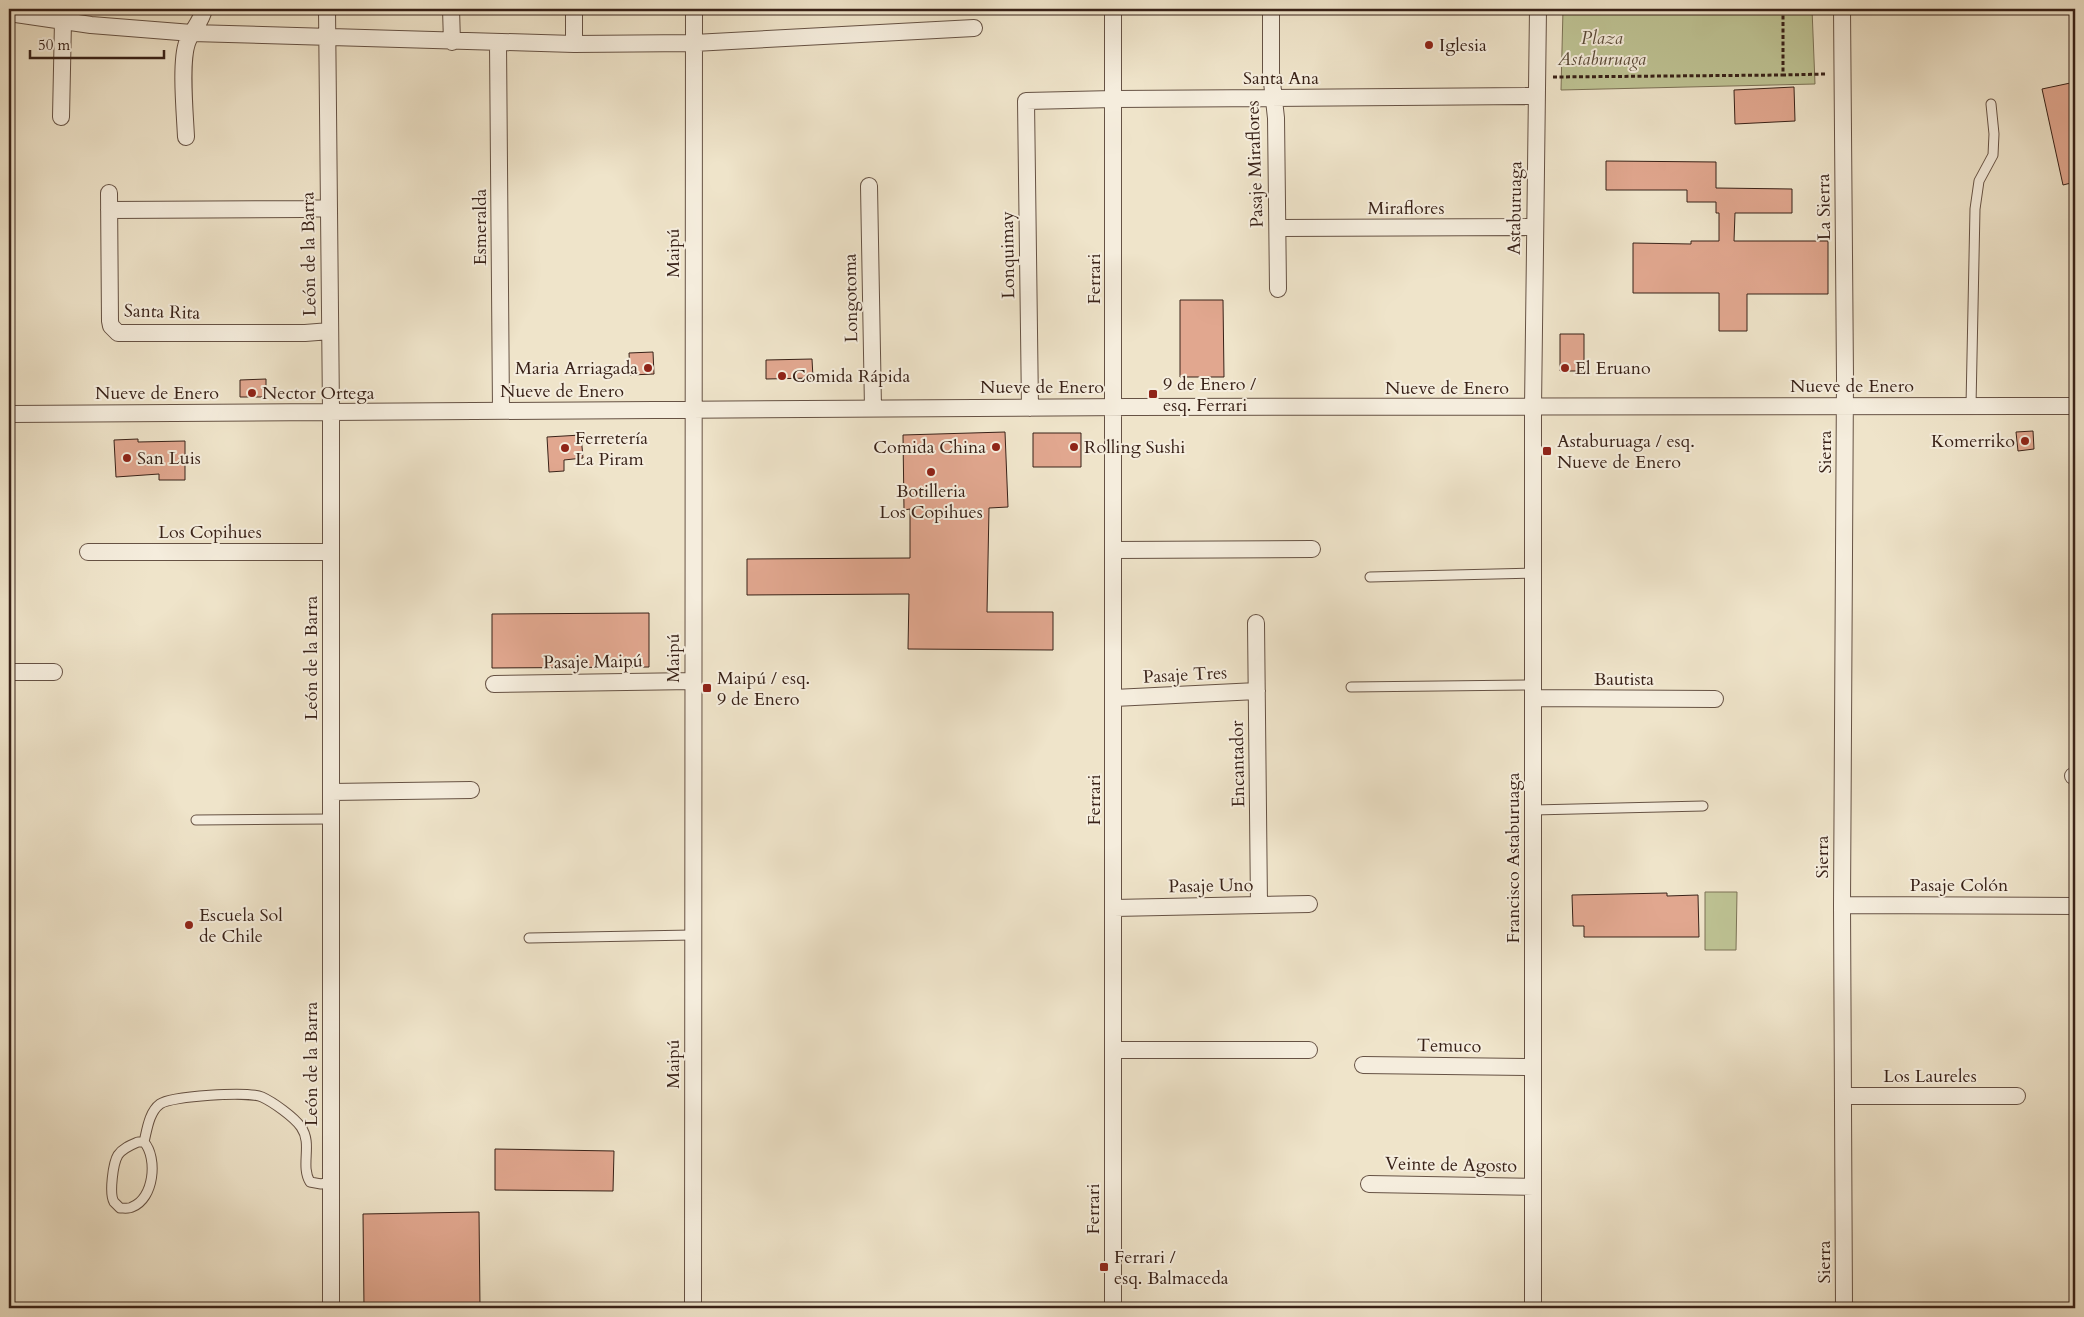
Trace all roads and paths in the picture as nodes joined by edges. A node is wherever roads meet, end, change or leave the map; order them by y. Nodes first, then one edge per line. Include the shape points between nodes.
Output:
1 (204, 9) edge
2 (327, 9) edge
3 (451, 9) edge
4 (574, 9) edge
5 (694, 9) edge
6 (1113, 9) edge
7 (1271, 9) edge
8 (1538, 9) edge
9 (1783, 9) edge
10 (1842, 9) edge
11 (9, 13) edge
12 (92, 17) edge
13 (63, 21) junction
14 (974, 28) dead end
15 (192, 33) junction
16 (327, 37) junction
17 (452, 42) junction
18 (498, 43) junction
19 (694, 43) junction
20 (574, 44) junction
21 (1842, 73) junction
22 (1782, 75) junction
23 (1537, 77) junction
24 (1536, 96) junction
25 (1274, 98) junction
26 (1114, 99) junction
27 (1026, 101) joint
28 (1991, 104) dead end
29 (61, 117) dead end
30 (186, 137) dead end
31 (869, 186) dead end
32 (329, 208) junction
33 (1535, 227) junction
34 (1278, 228) junction
35 (1278, 289) dead end
36 (330, 331) junction
37 (1845, 406) junction
38 (1972, 406) junction
39 (2075, 406) edge
40 (1114, 407) junction
41 (873, 408) junction
42 (1030, 408) junction
43 (1533, 408) junction
44 (693, 410) junction
45 (501, 411) junction
46 (331, 412) junction
47 (9, 414) edge
48 (1312, 549) dead end
49 (1114, 550) junction
50 (88, 552) dead end
51 (331, 552) junction
52 (1533, 573) junction
53 (1370, 577) dead end
54 (1256, 623) dead end
55 (9, 672) edge
56 (54, 672) dead end
57 (693, 681) junction
58 (494, 684) dead end
59 (1351, 687) dead end
60 (1257, 691) junction
61 (1533, 692) junction
62 (1114, 698) junction
63 (1715, 699) dead end
64 (471, 790) dead end
65 (331, 792) junction
66 (1703, 806) dead end
67 (1533, 810) junction
68 (331, 819) junction
69 (196, 820) dead end
70 (1309, 904) dead end
71 (1259, 905) junction
72 (1842, 905) junction
73 (2075, 906) edge
74 (1114, 908) junction
75 (692, 935) junction
76 (529, 938) dead end
77 (1114, 1050) junction
78 (1309, 1050) dead end
79 (1363, 1065) dead end
80 (1533, 1067) junction
81 (1843, 1096) junction
82 (2017, 1096) dead end
83 (144, 1142) junction
84 (331, 1182) junction
85 (1369, 1184) dead end
86 (1533, 1187) junction
87 (331, 1308) edge
88 (693, 1308) edge
89 (1113, 1308) edge
90 (1533, 1308) edge
91 (1844, 1308) edge

1 - 15 street
2 - 16 street, León de la Barra
3 - 17 street
4 - 20 street
5 - 19 street, Maipú
6 - 26 street, Ferrari
7 - 25 street, Pasaje Miraflores
8 - 23 street, Astaburuaga
9 - 22 path
10 - 21 street, La Sierra
11 - 13 street
12 - 13 street
12 - 15 street
13 - 29 street
14 - 19 street
15 - 16 street
15 - 30 street via 186,44 184,61
16 - 17 street
16 - 32 street, León de la Barra
17 - 18 street
18 - 20 street
18 - 45 street, Esmeralda
19 - 20 street
19 - 44 street, Maipú
21 - 22 path
21 - 37 street, La Sierra
22 - 23 path
23 - 24 street, Astaburuaga
24 - 25 street, Santa Ana
24 - 33 street, Astaburuaga
25 - 26 street, Santa Ana
25 - 34 street, Pasaje Miraflores
26 - 27 street, Santa Ana
26 - 40 street, Ferrari
27 - 42 street, Lonquimay
28 - 38 lane via 1993,155 1979,182 1975,209
31 - 41 street, Longotoma
32 - 36 street, León de la Barra
32 - 36 street, Santa Rita via 109,201 110,321 118,333
33 - 34 street, Miraflores
33 - 43 street, Astaburuaga
34 - 35 street, Pasaje Miraflores
36 - 46 street, León de la Barra
37 - 38 street, Nueve de Enero
37 - 43 street, Nueve de Enero
37 - 72 street, Sierra
38 - 39 street, Nueve de Enero
40 - 42 street, Nueve de Enero
40 - 43 street, Nueve de Enero
40 - 49 street, Ferrari
41 - 42 street, Nueve de Enero
41 - 44 street, Nueve de Enero
43 - 52 street, Francisco Astaburuaga
44 - 45 street, Nueve de Enero
44 - 57 street, Maipú
45 - 46 street, Nueve de Enero
46 - 47 street, Nueve de Enero
46 - 51 street, León de la Barra
48 - 49 street
49 - 62 street, Ferrari
50 - 51 street, Los Copihues
51 - 65 street, León de la Barra
52 - 53 lane
52 - 61 street, Francisco Astaburuaga
54 - 60 street, Encantador
55 - 56 street
57 - 58 street, Pasaje Maipú
57 - 75 street, Maipú
59 - 61 lane
60 - 62 street, Pasaje Tres
60 - 71 street, Encantador
61 - 63 street, Bautista
61 - 67 street, Francisco Astaburuaga
62 - 74 street, Ferrari
64 - 65 street
65 - 68 street, León de la Barra
66 - 67 lane
67 - 80 street, Francisco Astaburuaga
68 - 69 lane
68 - 84 street, León de la Barra
70 - 71 street, Pasaje Uno
71 - 74 street, Pasaje Uno
72 - 73 street, Pasaje Colón
72 - 81 street, Sierra
74 - 77 street, Ferrari
75 - 76 lane
75 - 88 street, Maipú
77 - 78 street
77 - 89 street, Ferrari
79 - 80 street, Temuco
80 - 86 street, Francisco Astaburuaga
81 - 82 street, Los Laureles
81 - 91 street, Sierra
83 - 83 lane via 152,1159 151,1180 144,1198 131,1208 120,1208 114,1202 112,1192 114,1162 127,1147
83 - 84 lane via 151,1115 158,1105 170,1099 243,1094 261,1097 293,1118 302,1128 307,1138 306,1176 310,1182
84 - 87 street, León de la Barra
85 - 86 street, Veinte de Agosto
86 - 90 street, Francisco Astaburuaga

